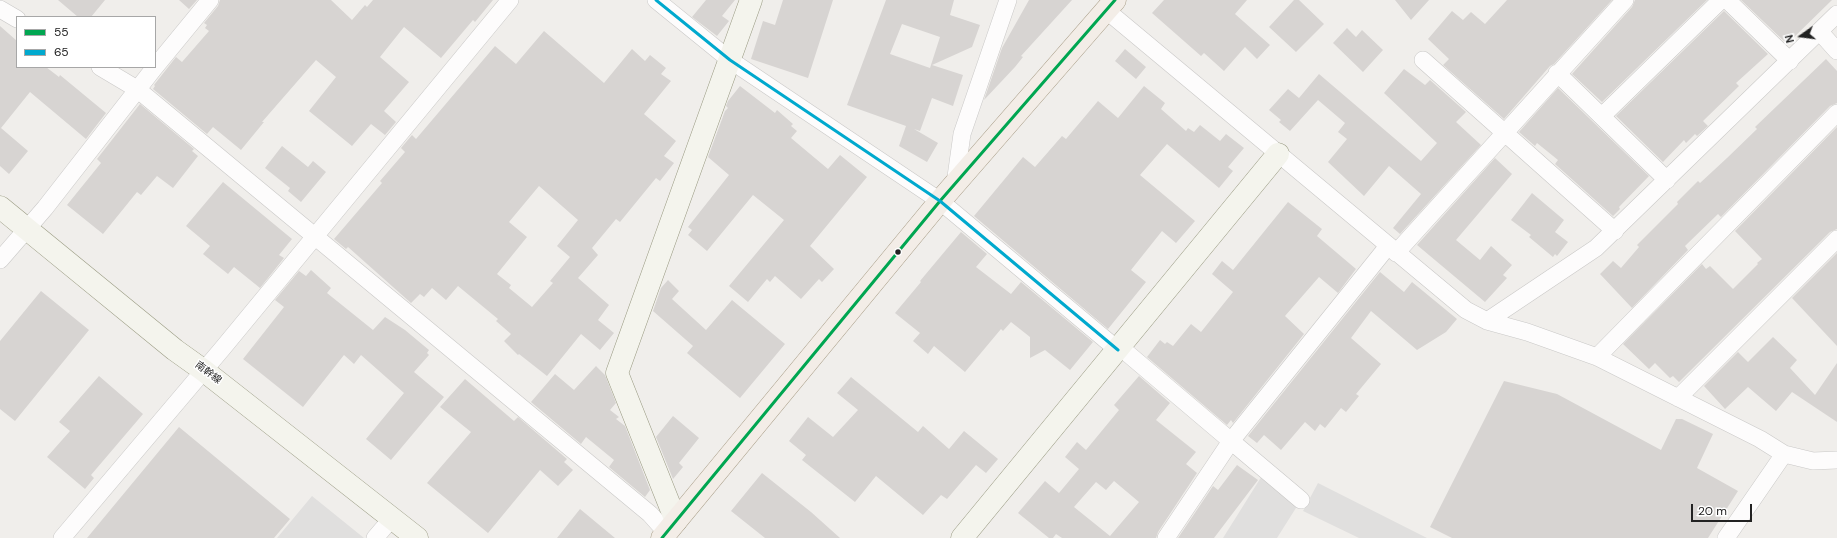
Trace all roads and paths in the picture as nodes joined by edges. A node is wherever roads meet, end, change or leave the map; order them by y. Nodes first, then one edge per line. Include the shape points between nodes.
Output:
1 (210, 0) edge
2 (510, 0) edge
3 (656, 0) edge
4 (752, 0) edge
5 (1008, 0) edge
6 (1625, 0) edge
7 (1721, 0) edge
8 (1727, 0) edge
9 (1111, 5) edge
10 (0, 9) edge
11 (1837, 14) edge
12 (16, 18) edge
13 (1820, 32) junction
14 (1837, 51) edge
15 (730, 60) junction
16 (1423, 60) dead end
17 (1790, 61) junction
18 (156, 66) edge
19 (102, 68) edge
20 (154, 68) edge
21 (1557, 73) junction
22 (137, 89) junction
23 (1837, 114) edge
24 (1602, 116) junction
25 (1505, 134) junction
26 (1278, 154) junction
27 (1667, 180) junction
28 (956, 184) junction
29 (940, 201) junction
30 (0, 207) edge
31 (27, 228) junction
32 (1615, 231) junction
33 (314, 238) junction
34 (1836, 242) edge
35 (1392, 249) junction
36 (0, 260) edge
37 (1487, 321) junction
38 (1119, 348) junction
39 (1597, 357) junction
40 (204, 370) junction
41 (1678, 398) junction
42 (1230, 441) junction
43 (1784, 454) junction
44 (1837, 460) edge
45 (1301, 500) dead end
46 (392, 518) junction
47 (668, 530) edge
48 (62, 538) edge
49 (375, 538) edge
50 (417, 538) edge
51 (962, 538) edge
52 (1166, 538) edge
53 (1726, 538) edge

1 - 18 street
2 - 33 street
3 - 15 street
4 - 15 street
5 - 28 street via 962,134
6 - 21 street
7 - 24 street
8 - 17 street
9 - 26 street
9 - 28 main road
10 - 12 street
11 - 13 street
13 - 14 street
13 - 17 street
15 - 29 street
15 - 47 street via 617,373
16 - 25 street
17 - 27 street
19 - 22 street
20 - 22 street
21 - 24 street
21 - 25 street
22 - 31 street
22 - 33 street
23 - 39 street
24 - 27 street
25 - 32 street
25 - 35 street
26 - 35 street
26 - 38 street
27 - 32 street
28 - 29 main road
29 - 38 street
29 - 47 main road
30 - 31 street, 南幹線
31 - 36 street
31 - 40 street, 南幹線 via 175,350
32 - 37 street via 1596,248
33 - 40 street
33 - 47 street
34 - 41 street
35 - 37 street via 1466,310
35 - 42 street
37 - 39 street
38 - 42 street
38 - 51 street
39 - 41 street
40 - 46 street, 南幹線
40 - 48 street
41 - 43 street via 1760,439
42 - 45 street
42 - 52 street
43 - 44 street via 1813,461
43 - 53 street
46 - 49 street
46 - 50 street, 南幹線

